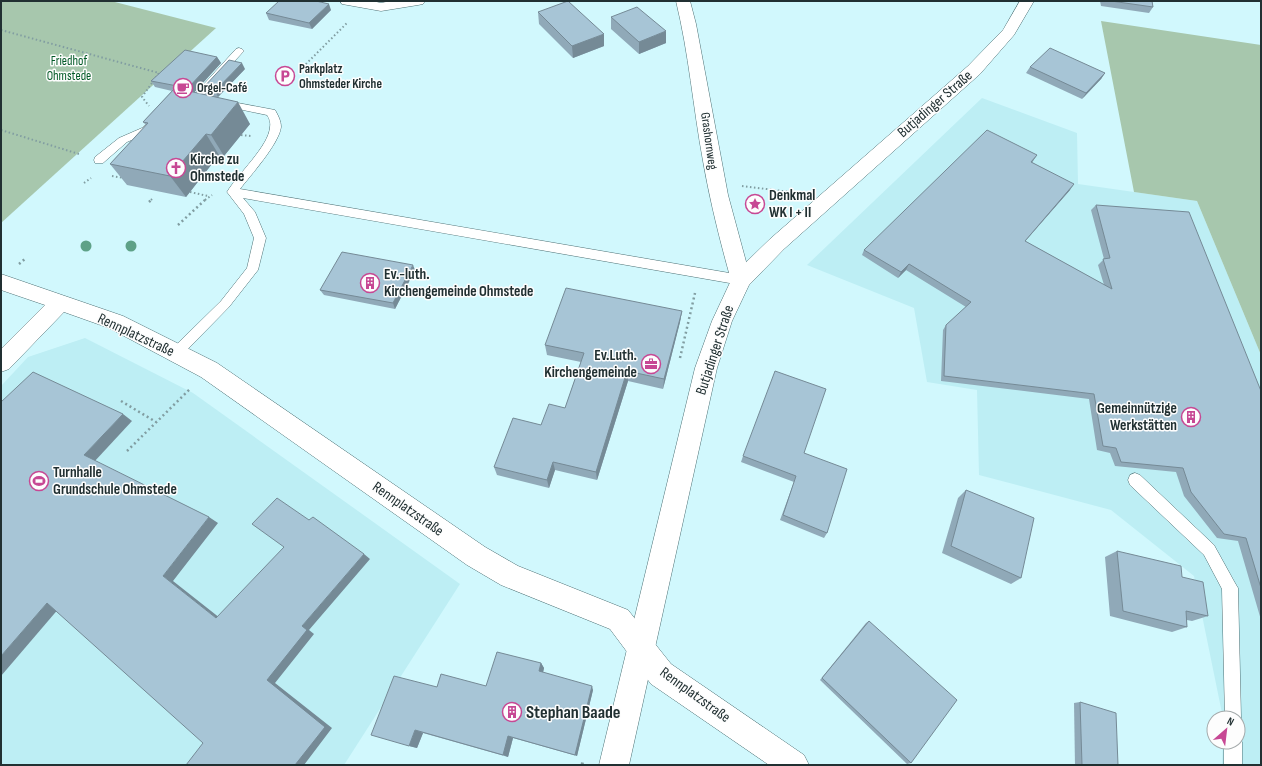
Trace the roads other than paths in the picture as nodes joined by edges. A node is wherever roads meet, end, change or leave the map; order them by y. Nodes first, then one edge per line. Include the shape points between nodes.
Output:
1 (347, 1) edge
2 (418, 1) edge
3 (683, 1) edge
4 (1027, 1) edge
5 (372, 4) edge
6 (239, 51) dead end
7 (196, 98) junction
8 (182, 101) edge
9 (159, 117) edge
10 (99, 160) dead end
11 (232, 192) junction
12 (741, 280) junction
13 (1, 282) edge
14 (60, 303) junction
15 (176, 353) junction
16 (1, 363) edge
17 (1135, 480) dead end
18 (641, 648) junction
19 (1233, 710) edge
20 (1233, 750) edge
21 (614, 765) edge
22 (794, 765) edge
23 (1233, 765) edge

1 - 5 street
2 - 5 street
3 - 12 street, Grashornweg via 700,74 716,183
4 - 12 street, Butjadinger Straße via 1009,32 974,70 777,244
6 - 7 lane
7 - 8 lane
7 - 11 lane via 270,112 276,121 276,129 271,139
9 - 10 lane via 146,130 123,140
11 - 12 lane
11 - 15 lane via 249,212 260,238 252,270 225,304
12 - 18 street, Butjadinger Straße via 722,321 706,368
13 - 14 street, Rennplatzstraße
14 - 15 street, Rennplatzstraße via 116,322
14 - 16 street
15 - 18 street, Rennplatzstraße via 209,370 483,560 510,576 619,619
17 - 19 lane via 1209,550 1230,588
18 - 21 street, Butjadinger Straße
18 - 22 street, Rennplatzstraße via 661,674
20 - 23 lane

